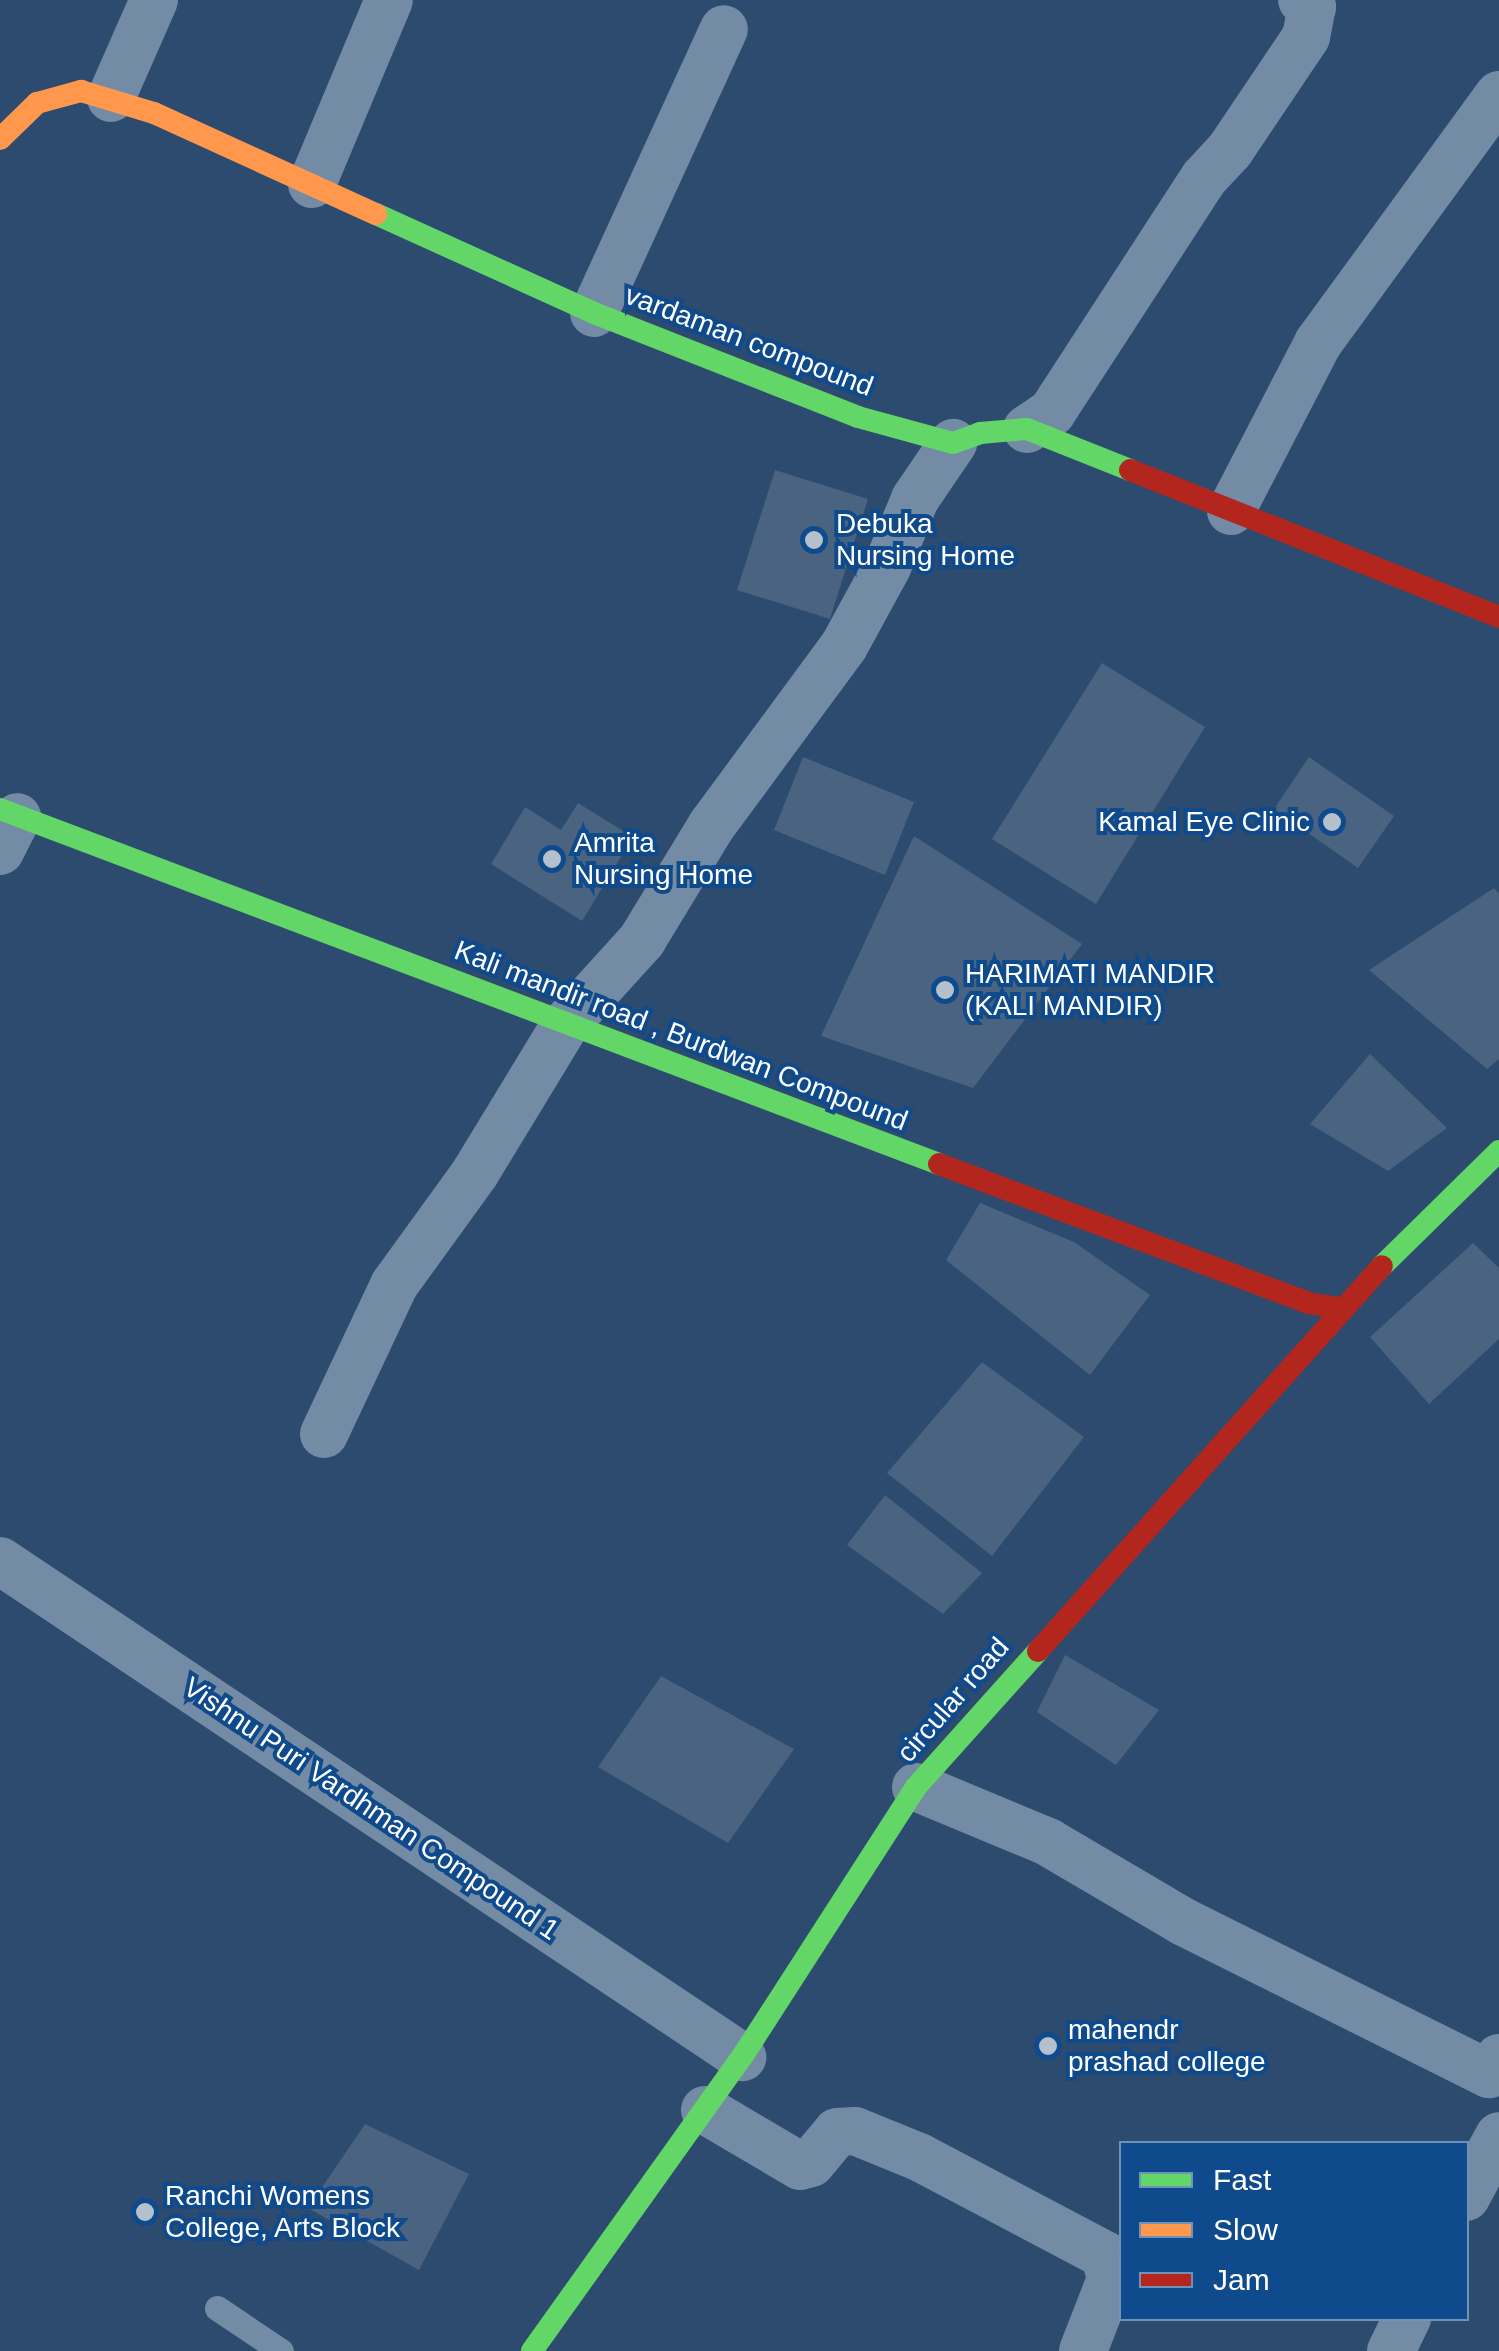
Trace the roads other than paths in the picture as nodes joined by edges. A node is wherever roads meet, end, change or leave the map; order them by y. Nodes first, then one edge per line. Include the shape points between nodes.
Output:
1 (154, 0) edge
2 (389, 0) edge
3 (1302, 0) edge
4 (724, 30) dead end
5 (1499, 95) edge
6 (111, 98) junction
7 (0, 138) edge
8 (312, 184) junction
9 (594, 313) junction
10 (1027, 429) junction
11 (953, 444) junction
12 (1230, 511) junction
13 (1499, 617) edge
14 (6, 826) edge
15 (565, 1025) junction
16 (1499, 1151) edge
17 (1344, 1309) junction
18 (324, 1434) dead end
19 (0, 1561) edge
20 (916, 1787) junction
21 (742, 2057) junction
22 (1499, 2058) edge
23 (704, 2110) junction
24 (1499, 2136) edge
25 (1469, 2192) edge
26 (217, 2308) dead end
27 (1406, 2321) edge
28 (281, 2351) edge
29 (532, 2351) edge
30 (1083, 2351) edge
31 (1391, 2351) edge

1 - 6 street
2 - 8 street
3 - 10 street via 1312,7 1306,37 1204,178 1052,412
4 - 9 street
5 - 12 street via 1318,343
6 - 7 street, vardaman compound via 81,91 37,103
6 - 8 street, vardaman compound
8 - 9 street, vardaman compound
9 - 11 street, vardaman compound via 858,417
10 - 11 street
10 - 12 street
11 - 15 street via 915,499 844,646 712,825 642,940
12 - 13 street
14 - 15 street, Kali mandir road , Burdwan Compound
15 - 17 street, Kali mandir road , Burdwan Compound via 1308,1303
15 - 18 street via 475,1173 394,1286
16 - 17 street, circular road
17 - 20 street, circular road
19 - 21 street, Vishnu Puri Vardhman Compound 1
20 - 21 street, circular road
20 - 22 street via 1048,1842 1184,1922 1489,2074
21 - 23 street, circular road
23 - 29 street, circular road
23 - 30 street via 800,2166 811,2163 837,2132 854,2131 1104,2255 1112,2279
24 - 25 street
26 - 28 lane
27 - 31 street

